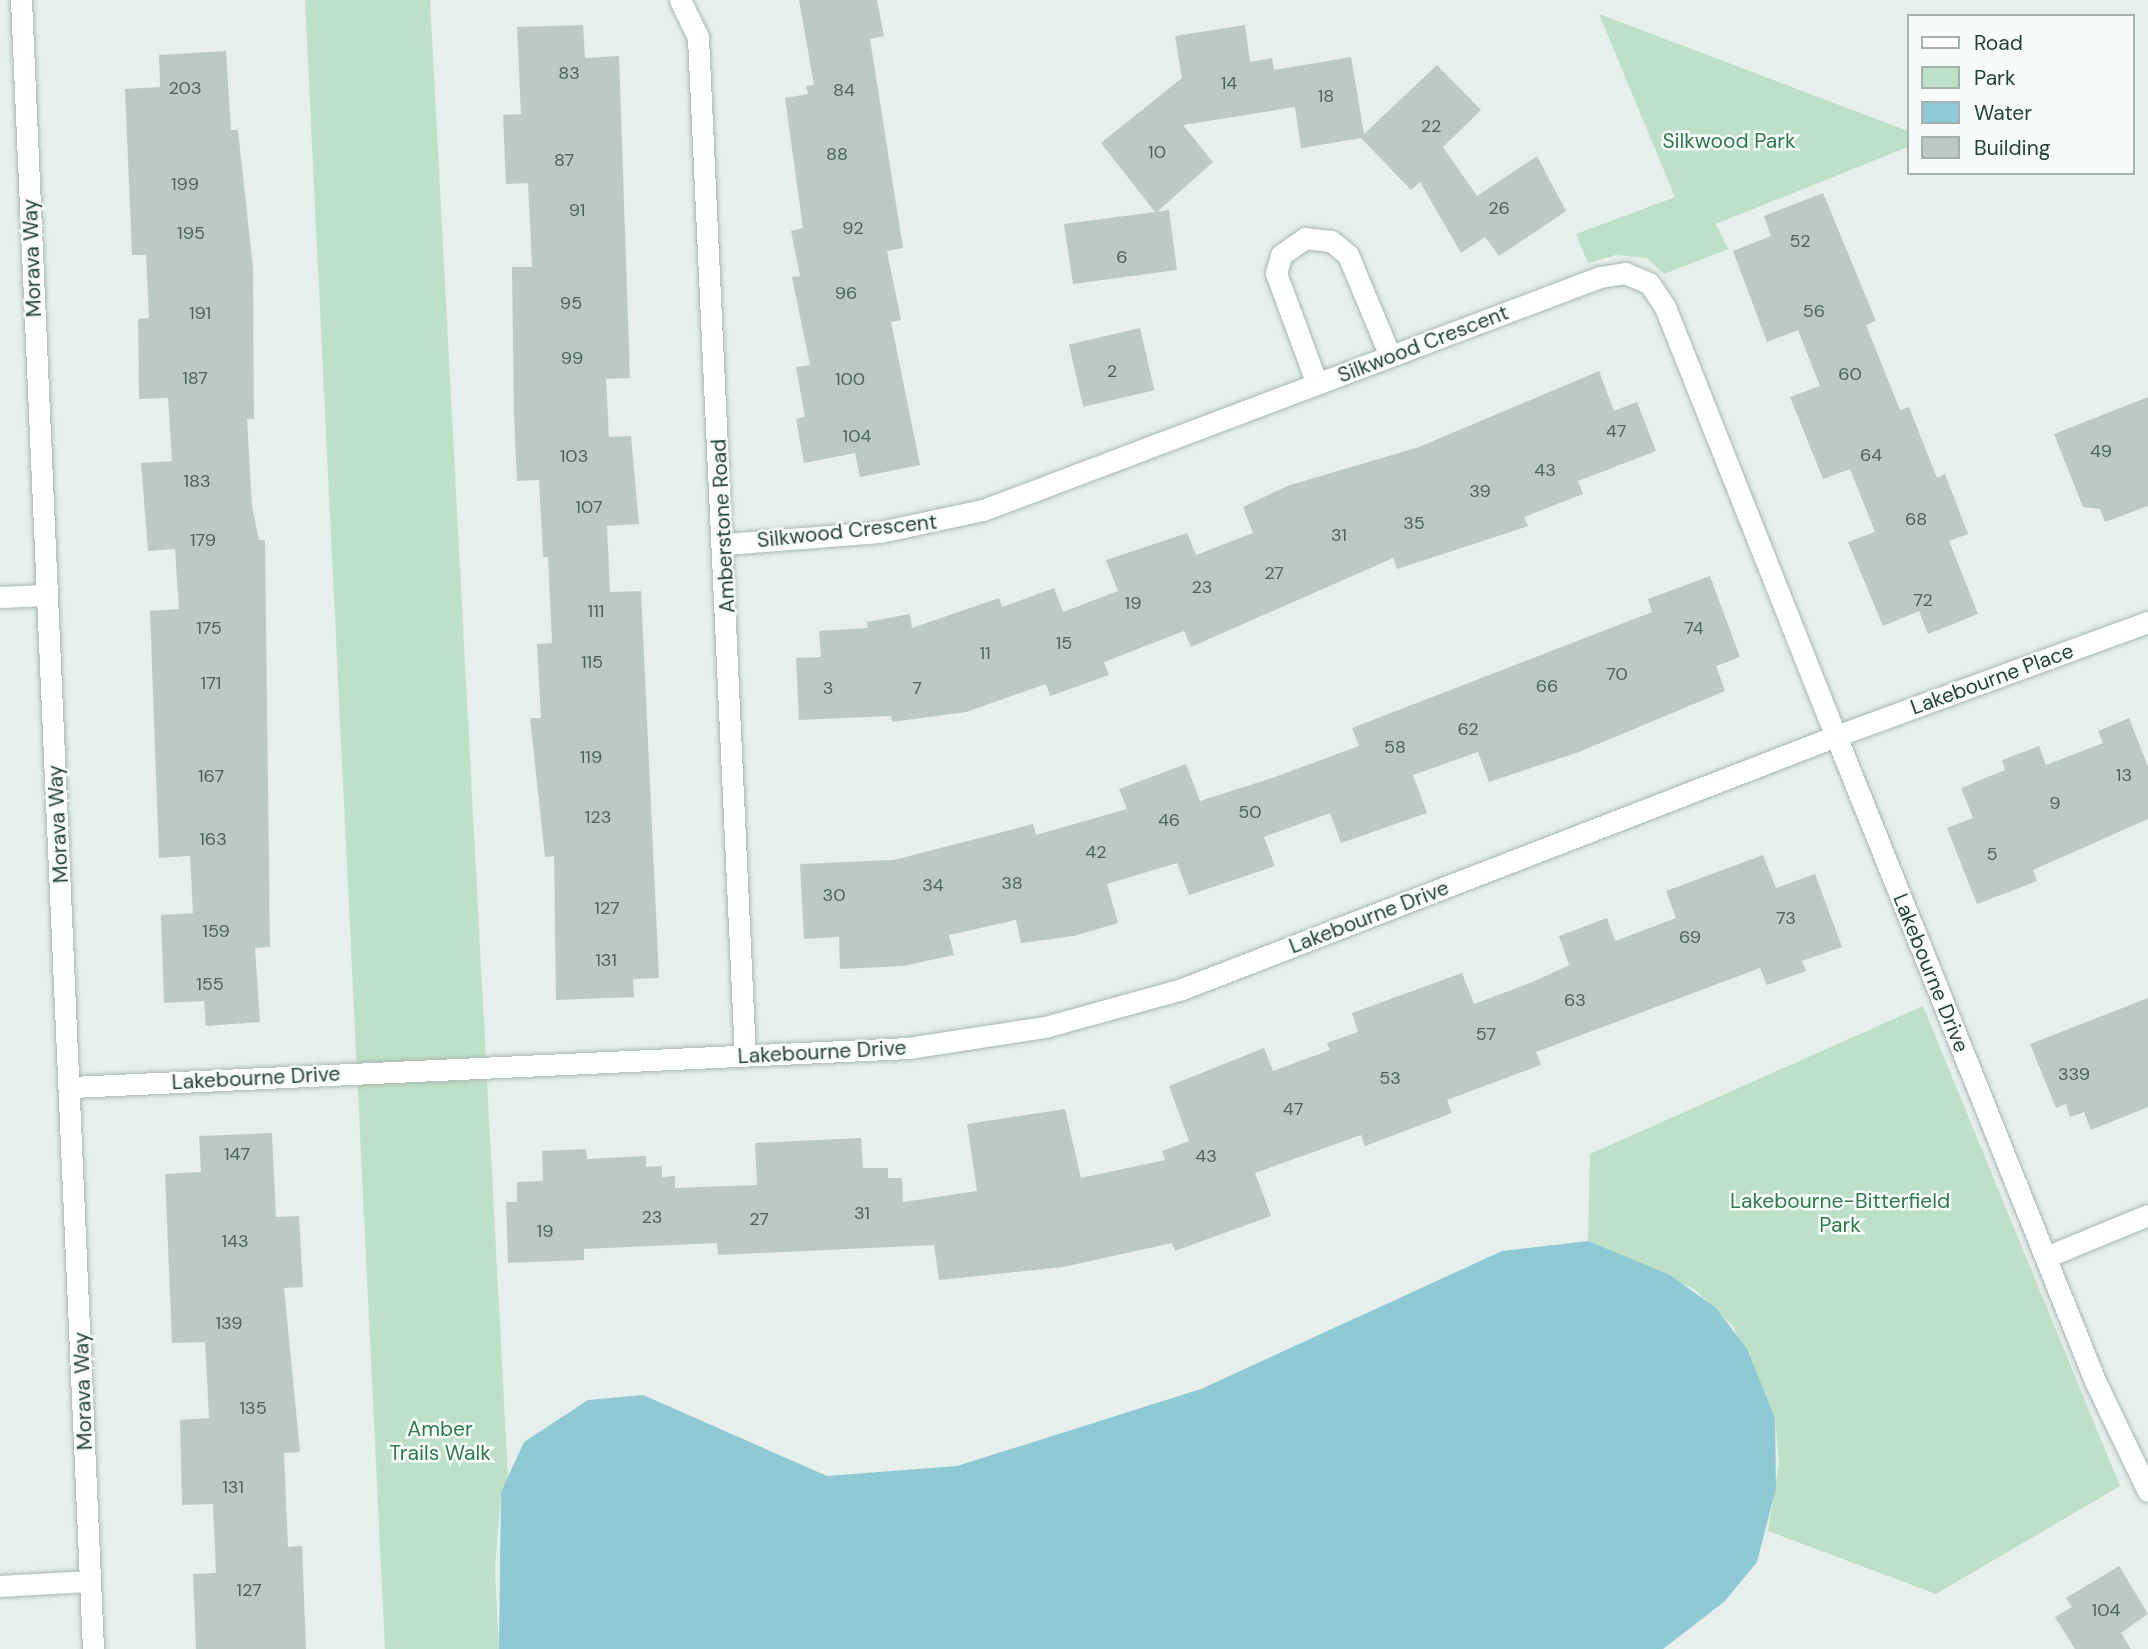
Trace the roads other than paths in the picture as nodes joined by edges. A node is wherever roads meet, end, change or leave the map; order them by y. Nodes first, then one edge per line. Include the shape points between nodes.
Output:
1 (21, 0) edge
2 (680, 0) edge
3 (1390, 356) junction
4 (1317, 384) junction
5 (724, 544) junction
6 (46, 595) junction
7 (0, 597) edge
8 (2148, 622) edge
9 (1836, 736) junction
10 (745, 1056) junction
11 (72, 1087) junction
12 (2148, 1215) edge
13 (2046, 1257) junction
14 (2148, 1491) edge
15 (90, 1581) junction
16 (0, 1586) edge
17 (93, 1649) edge

1 - 6 street, Morava Way
2 - 5 street, Amberstone Road via 698,37
3 - 4 street, Silkwood Crescent
3 - 4 street via 1348,255 1331,241 1305,239 1281,255 1276,273
3 - 9 street, Silkwood Crescent via 1600,276 1625,273 1649,283 1665,307
4 - 5 street, Silkwood Crescent via 965,516 880,532
5 - 10 street, Amberstone Road
6 - 7 street
6 - 11 street, Morava Way
8 - 9 street, Lakebourne Place
9 - 10 street, Lakebourne Drive via 1182,989 1045,1027 908,1048
9 - 13 street, Lakebourne Drive
10 - 11 street, Lakebourne Drive
11 - 15 street, Morava Way
12 - 13 street
13 - 14 street, Lakebourne Drive
15 - 16 street
15 - 17 street, Morava Way

